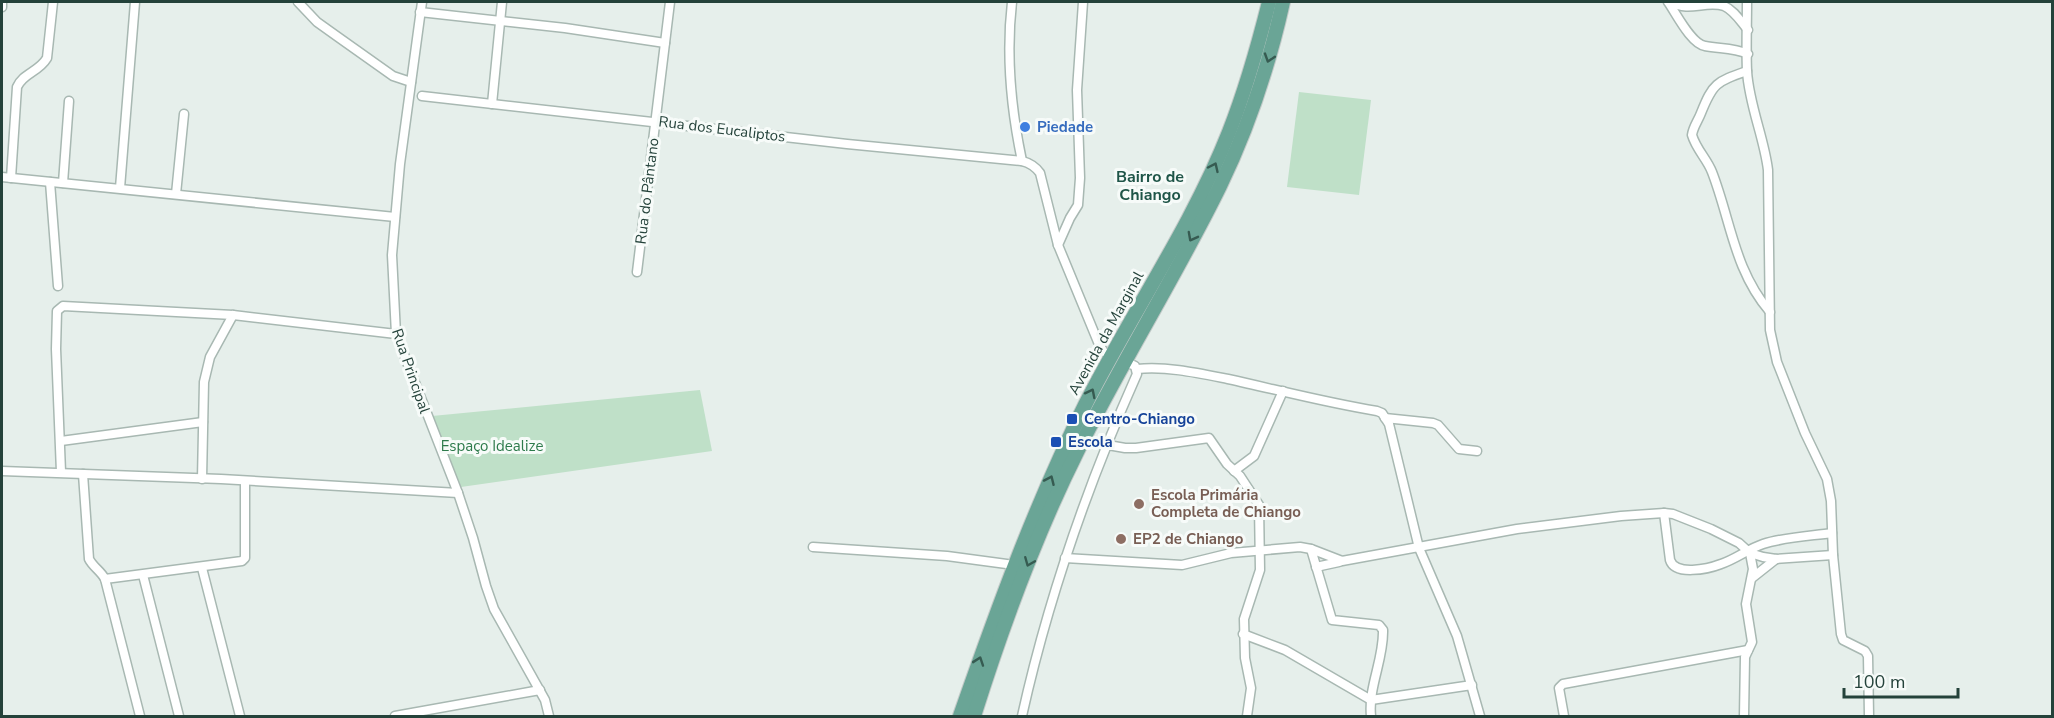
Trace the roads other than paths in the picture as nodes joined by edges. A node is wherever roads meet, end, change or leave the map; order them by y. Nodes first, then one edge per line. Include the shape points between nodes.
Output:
1 (2, 2) edge
2 (53, 2) edge
3 (135, 2) edge
4 (298, 2) edge
5 (422, 2) edge
6 (502, 2) edge
7 (670, 2) edge
8 (1012, 2) edge
9 (1083, 2) edge
10 (1269, 2) edge
11 (1282, 2) edge
12 (1670, 2) edge
13 (1747, 2) edge
14 (2, 8) edge
15 (420, 12) junction
16 (501, 22) junction
17 (1748, 30) junction
18 (666, 43) junction
19 (1748, 54) junction
20 (1747, 71) junction
21 (411, 85) junction
22 (422, 96) junction
23 (69, 101) dead end
24 (408, 104) junction
25 (492, 104) junction
26 (184, 114) dead end
27 (656, 121) junction
28 (1022, 161) junction
29 (6, 178) edge
30 (50, 182) junction
31 (63, 183) junction
32 (120, 188) junction
33 (176, 194) junction
34 (395, 217) junction
35 (1058, 245) junction
36 (637, 272) dead end
37 (58, 286) dead end
38 (1770, 312) junction
39 (232, 315) junction
40 (396, 334) junction
41 (1110, 357) junction
42 (1124, 361) junction
43 (1137, 369) junction
44 (1283, 391) junction
45 (1385, 418) junction
46 (203, 422) junction
47 (61, 441) junction
48 (1108, 445) junction
49 (1478, 451) dead end
50 (2, 471) edge
51 (1234, 471) junction
52 (61, 472) junction
53 (83, 474) junction
54 (202, 479) junction
55 (245, 481) junction
56 (458, 493) junction
57 (1664, 513) junction
58 (1832, 534) junction
59 (813, 547) dead end
60 (1419, 548) junction
61 (1311, 549) junction
62 (1259, 550) junction
63 (1749, 551) junction
64 (1833, 555) junction
65 (1065, 558) junction
66 (1776, 559) junction
67 (1342, 561) junction
68 (1014, 565) junction
69 (1316, 567) junction
70 (202, 568) junction
71 (143, 575) junction
72 (1752, 578) junction
73 (105, 579) junction
74 (1243, 634) junction
75 (1748, 650) junction
76 (1472, 685) junction
77 (540, 690) junction
78 (1371, 700) junction
79 (140, 717) edge
80 (179, 717) edge
81 (240, 717) edge
82 (395, 717) edge
83 (549, 717) edge
84 (960, 717) edge
85 (974, 717) edge
86 (1022, 717) edge
87 (1247, 717) edge
88 (1371, 717) edge
89 (1480, 717) edge
90 (1564, 717) edge
91 (1744, 717) edge
92 (1869, 717) edge

1 - 14 street
2 - 29 street via 46,58 17,87
3 - 32 street
4 - 21 street via 317,22
5 - 15 street, Rua Principal
6 - 16 street
7 - 18 street, Rua do Pântano
8 - 28 street via 1008,49
9 - 35 street via 1077,90 1078,205
41 -> 10 main road, Avenida da Marginal via 1216,161 1248,80
11 -> 42 main road, Avenida da Marginal via 1256,98 1220,185
12 - 17 street via 1683,8 1724,6
12 - 19 street via 1700,45
13 - 17 street
15 - 16 street
15 - 21 street, Rua Principal
16 - 18 street
16 - 25 street
17 - 19 street
18 - 27 street, Rua do Pântano
19 - 20 street
20 - 38 street via 1768,170
20 - 38 street via 1724,79 1709,92 1692,135 1724,202 1743,271
21 - 22 street
21 - 24 street, Rua Principal
22 - 24 street
22 - 25 street, Rua dos Eucaliptos
23 - 31 street
24 - 34 street, Rua Principal
25 - 27 street, Rua dos Eucaliptos
26 - 33 street
27 - 28 street, Rua dos Eucaliptos
27 - 36 street, Rua do Pântano
28 - 35 street via 1040,173
29 - 30 street
30 - 31 street
30 - 37 street
31 - 32 street
32 - 33 street
33 - 34 street
34 - 40 street, Rua Principal via 392,255
35 - 41 street via 1098,342
38 - 58 street via 1777,362 1827,479
39 - 40 street
39 - 46 street via 210,357 204,382
39 - 47 street via 59,308 56,349
40 - 56 street, Rua Principal
68 -> 41 main road, Avenida da Marginal via 1065,446
42 - 43 street
42 -> 85 main road, Avenida da Marginal via 1056,497 1016,594
43 - 44 street via 1164,368
43 - 48 street
44 - 45 street via 1377,411
44 - 51 street via 1254,456
45 - 49 street via 1433,423 1459,449
45 - 60 street
46 - 47 street
46 - 54 street
47 - 52 street
48 - 51 street via 1136,448 1209,438
48 - 65 street
50 - 52 street
51 - 62 street via 1257,500
52 - 53 street
53 - 54 street
53 - 73 street via 89,559
54 - 55 street
55 - 56 street
55 - 70 street via 244,560
56 - 77 street, Rua Principal via 494,609
57 - 60 street via 1517,529
57 - 63 street via 1711,529
57 - 63 street via 1670,560 1679,570 1719,565
58 - 63 street via 1780,540
58 - 64 street
59 - 68 street
60 - 67 street
60 - 76 street via 1457,636
61 - 62 street
61 - 67 street
61 - 69 street
62 - 65 street via 1171,565
62 - 74 street via 1260,570
63 - 66 street
63 - 72 street
64 - 66 street
64 - 92 street via 1843,640 1868,656
65 - 86 street
66 - 72 street
67 - 69 street
84 -> 68 main road, Avenida da Marginal
69 - 78 street via 1332,620 1379,625 1383,630
70 - 71 street
70 - 81 street
71 - 73 street
71 - 80 street
72 - 75 street via 1746,604 1753,635
73 - 79 street
74 - 78 street via 1285,650
74 - 87 street via 1251,688
75 - 90 street via 1563,684 1559,688
75 - 91 street via 1744,665
76 - 78 street
76 - 89 street
77 - 82 street
77 - 83 street, Rua Principal
78 - 88 street

